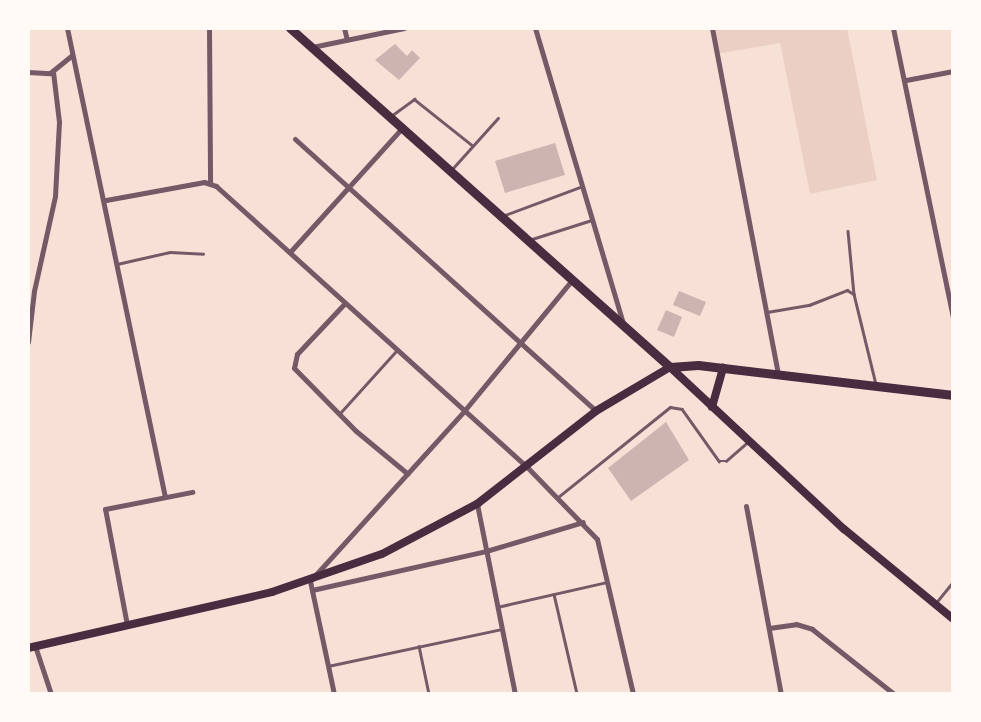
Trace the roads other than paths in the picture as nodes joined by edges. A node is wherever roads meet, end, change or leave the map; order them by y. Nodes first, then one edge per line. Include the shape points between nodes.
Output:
1 (67, 28) edge
2 (209, 28) edge
3 (290, 28) edge
4 (344, 28) edge
5 (404, 28) edge
6 (536, 28) edge
7 (712, 28) edge
8 (893, 28) edge
9 (347, 40) junction
10 (313, 47) junction
11 (71, 56) junction
12 (953, 71) edge
13 (28, 72) edge
14 (53, 72) junction
15 (906, 80) junction
16 (391, 116) junction
17 (498, 118) dead end
18 (403, 127) junction
19 (295, 139) dead end
20 (472, 146) junction
21 (451, 171) junction
22 (210, 183) junction
23 (585, 186) junction
24 (347, 187) junction
25 (106, 200) junction
26 (502, 216) junction
27 (594, 219) junction
28 (848, 231) dead end
29 (529, 240) junction
30 (290, 252) junction
31 (203, 254) dead end
32 (117, 264) junction
33 (573, 279) junction
34 (854, 294) junction
35 (345, 303) junction
36 (767, 312) junction
37 (953, 318) edge
38 (624, 326) junction
39 (28, 342) edge
40 (520, 344) junction
41 (397, 350) junction
42 (670, 367) junction
43 (723, 368) junction
44 (778, 374) junction
45 (877, 386) junction
46 (953, 395) edge
47 (712, 407) junction
48 (464, 411) junction
49 (596, 411) junction
50 (341, 412) junction
51 (749, 442) junction
52 (527, 467) junction
53 (408, 474) junction
54 (192, 492) dead end
55 (165, 496) junction
56 (557, 498) junction
57 (477, 504) junction
58 (746, 506) dead end
59 (583, 522) junction
60 (486, 551) junction
61 (609, 582) junction
62 (953, 582) edge
63 (311, 586) junction
64 (554, 594) junction
65 (935, 604) junction
66 (497, 607) junction
67 (953, 619) edge
68 (127, 625) junction
69 (769, 628) junction
70 (502, 629) junction
71 (419, 646) junction
72 (32, 647) edge
73 (328, 666) junction
74 (51, 694) edge
75 (334, 694) edge
76 (429, 694) edge
77 (515, 694) edge
78 (577, 694) edge
79 (633, 694) edge
80 (781, 694) edge
81 (894, 694) edge

1 - 11 street
2 - 22 street
3 - 10 main road
4 - 9 street
5 - 9 street
6 - 23 street
7 - 36 street
8 - 15 street
9 - 10 street
10 - 16 main road
11 - 14 street
11 - 25 street
12 - 15 street
13 - 14 street
14 - 39 street via 60,122 56,183
15 - 37 street
16 - 18 main road
16 - 20 lane via 414,99
17 - 20 lane
18 - 21 main road
18 - 24 street
19 - 24 street
20 - 21 lane
21 - 26 main road
22 - 25 street
22 - 30 street
23 - 26 lane
23 - 27 street
24 - 30 street
24 - 40 street
25 - 32 street
26 - 29 main road
27 - 29 lane
27 - 38 street
28 - 34 lane
29 - 33 main road
30 - 35 street
31 - 32 lane via 156,253
32 - 55 street
33 - 38 main road
33 - 40 street
34 - 36 lane via 847,290 809,305
34 - 45 lane
35 - 41 street
35 - 50 street via 294,361 298,375
36 - 44 street
38 - 42 main road
40 - 48 street
40 - 49 street
41 - 48 street
41 - 50 lane
42 - 43 main road
42 - 47 main road
42 - 49 main road
43 - 44 main road
43 - 47 main road
44 - 45 main road
45 - 46 main road
47 - 51 main road
48 - 52 street
48 - 53 street
49 - 52 main road
50 - 53 street via 356,431
51 - 56 lane via 726,461 719,461 682,409 670,407
51 - 65 main road
52 - 56 street
52 - 57 main road
53 - 63 street
54 - 55 street
55 - 68 street via 105,509
56 - 59 street
57 - 60 street
57 - 63 main road via 410,542
58 - 69 street
59 - 60 street
59 - 61 street via 597,539
60 - 63 street
60 - 66 street
61 - 64 lane
61 - 79 street
62 - 65 lane
63 - 68 main road
63 - 73 street
64 - 66 lane
64 - 78 lane
65 - 67 main road
66 - 70 street
68 - 72 main road
69 - 80 street
69 - 81 street via 796,624 812,629
70 - 71 lane
70 - 77 street
71 - 73 lane
71 - 76 lane
72 - 74 street
73 - 75 street

